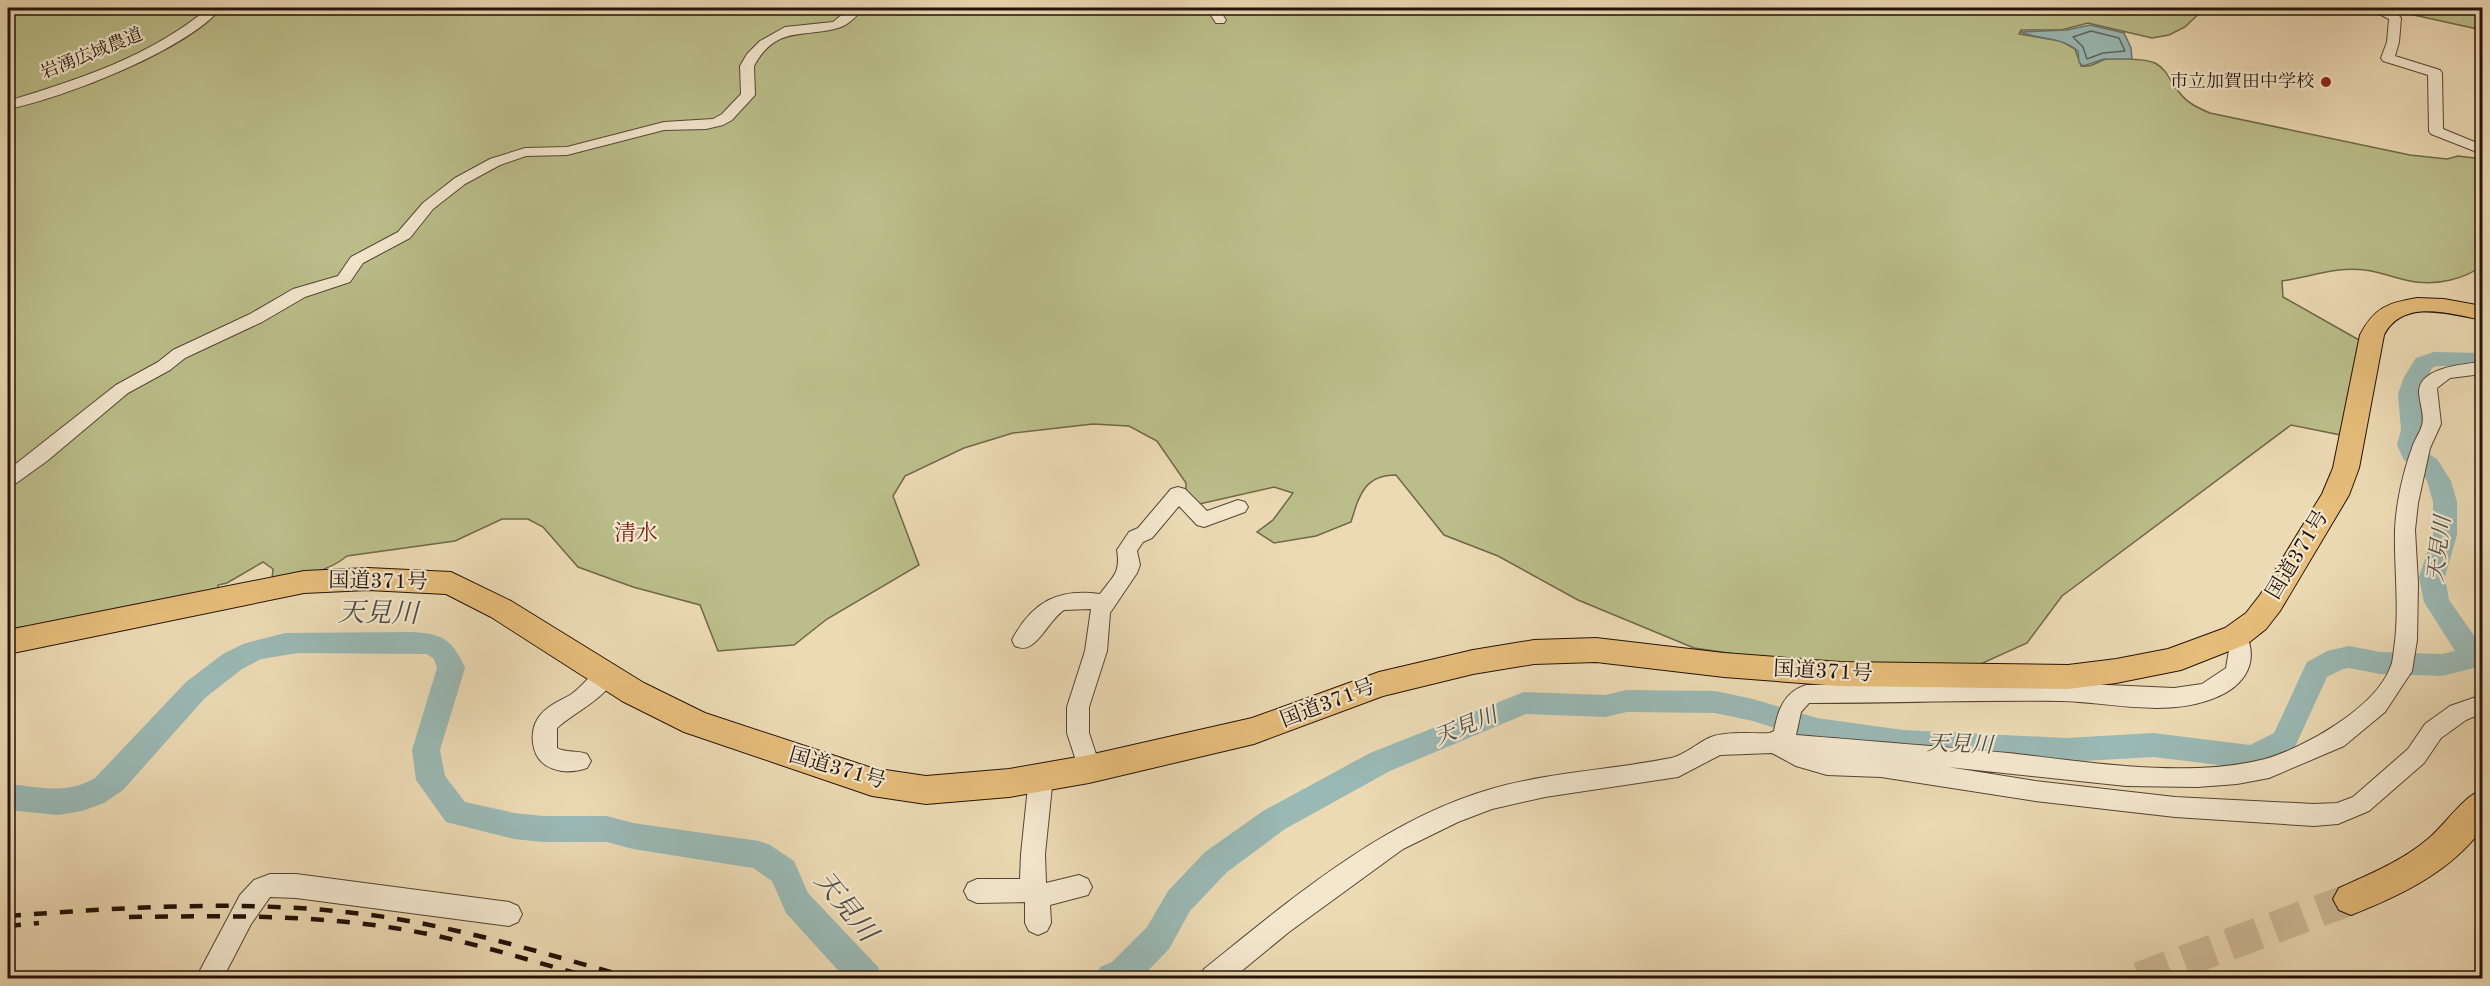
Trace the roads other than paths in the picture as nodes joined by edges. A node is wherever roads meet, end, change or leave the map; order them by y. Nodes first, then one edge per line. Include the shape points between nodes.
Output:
1 (215, 8) edge
2 (857, 8) edge
3 (1212, 8) edge
4 (2373, 8) edge
5 (2468, 8) edge
6 (2482, 12) edge
7 (1220, 20) dead end
8 (8, 105) edge
9 (2482, 150) edge
10 (2482, 313) edge
11 (2482, 368) edge
12 (8, 478) edge
13 (1238, 507) dead end
14 (1137, 585) dead end
15 (1109, 597) junction
16 (2236, 636) junction
17 (1023, 640) dead end
18 (8, 642) edge
19 (606, 675) junction
20 (2482, 704) edge
21 (1779, 740) junction
22 (579, 761) dead end
23 (1089, 769) junction
24 (1041, 777) junction
25 (2482, 804) edge
26 (1080, 886) dead end
27 (977, 891) dead end
28 (1035, 893) junction
29 (2351, 899) tunnel mouth
30 (509, 914) dead end
31 (1038, 923) dead end
32 (209, 978) edge
33 (1213, 978) edge

1 - 8 street, 岩湧広域農道 via 191,28 134,58
2 - 12 street via 837,25 790,30 765,44 747,66 748,95 718,122 664,126 567,151 525,152 466,177 428,206 404,235 357,260 344,279 299,292 256,318 180,354 122,389
3 - 7 street
4 - 9 street via 2394,18 2388,58 2435,73 2436,131
5 - 6 street
10 - 16 highway, 国道371号 via 2453,307 2409,306 2379,321 2372,335 2346,468 2335,495 2270,603 2256,621
11 - 21 street via 2444,374 2432,382 2427,396 2432,424 2421,448 2405,530 2408,583 2402,664 2385,697 2336,739 2269,768 2237,774 2126,776
13 - 15 street via 1204,520 1178,494 1127,550 1130,566
14 - 15 street
15 - 17 street via 1057,602
15 - 23 street via 1100,611 1096,651 1077,707 1078,733
16 - 21 street via 2240,650 2237,671 2214,690 2192,696 1934,691 1806,694 1793,704
16 - 23 highway, 国道371号 via 2170,661 2068,677 1840,674 1596,650 1534,652 1379,684 1254,731
18 - 19 highway, 国道371号 via 304,582 368,579 451,583 501,609
19 - 22 street via 579,701 546,724 546,753 559,761
19 - 24 highway, 国道371号 via 695,723 872,782 926,790
20 - 21 street via 2458,713 2433,731 2416,756 2361,804 2338,813 2314,815 2175,807 2035,791 1881,767 1827,765 1804,759
21 - 33 street via 1717,745 1663,771 1545,786 1491,799 1449,815 1394,841
23 - 24 highway, 国道371号
24 - 28 street via 1034,854
25 - 29 highway via 2441,852 2402,877
26 - 28 street
27 - 28 street
28 - 31 street
30 - 32 street via 296,886 266,886 248,905

